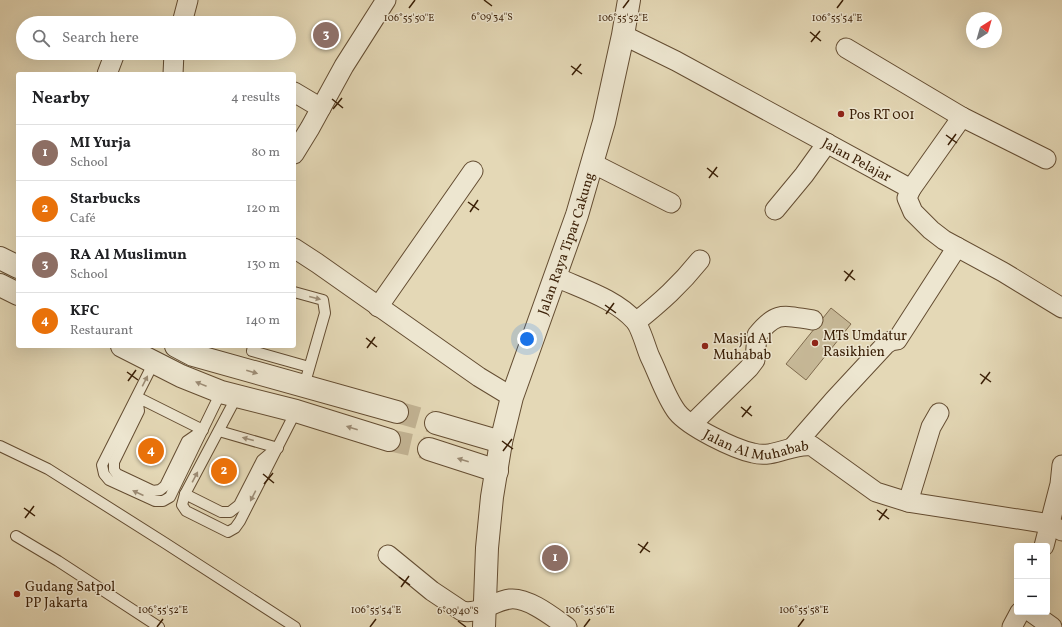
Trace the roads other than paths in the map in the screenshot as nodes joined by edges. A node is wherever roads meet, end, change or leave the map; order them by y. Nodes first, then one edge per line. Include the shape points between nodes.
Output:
1 (188, 0) edge
2 (386, 0) edge
3 (629, 0) edge
4 (184, 16) edge
5 (623, 35) junction
6 (846, 48) dead end
7 (112, 60) edge
8 (174, 60) edge
9 (108, 72) edge
10 (173, 72) edge
11 (296, 93) edge
12 (321, 108) junction
13 (962, 117) junction
14 (827, 143) junction
15 (296, 151) edge
16 (1046, 159) dead end
17 (592, 162) junction
18 (474, 171) dead end
19 (912, 189) junction
20 (671, 203) dead end
21 (775, 210) dead end
22 (957, 247) junction
23 (296, 249) edge
24 (0, 258) edge
25 (700, 260) dead end
26 (16, 266) edge
27 (556, 277) junction
28 (0, 285) edge
29 (16, 293) edge
30 (296, 293) edge
31 (378, 307) junction
32 (1062, 308) edge
33 (813, 320) dead end
34 (636, 322) junction
35 (126, 348) edge
36 (253, 348) edge
37 (189, 349) edge
38 (154, 362) junction
39 (306, 377) junction
40 (229, 394) junction
41 (137, 397) junction
42 (512, 397) junction
43 (296, 411) junction
44 (396, 412) tunnel mouth
45 (939, 413) dead end
46 (436, 423) tunnel mouth
47 (692, 424) junction
48 (203, 430) junction
49 (219, 431) junction
50 (389, 440) tunnel mouth
51 (501, 442) junction
52 (0, 446) edge
53 (793, 447) junction
54 (278, 448) junction
55 (428, 450) tunnel mouth
56 (1062, 465) edge
57 (497, 471) junction
58 (185, 494) junction
59 (908, 502) junction
60 (1056, 528) edge
61 (16, 536) dead end
62 (1046, 543) edge
63 (388, 555) dead end
64 (1018, 615) edge
65 (1035, 615) edge
66 (484, 617) edge
67 (159, 627) edge
68 (295, 627) edge
69 (567, 627) edge
70 (1012, 627) edge
71 (1052, 627) edge

1 - 4 street
2 - 12 street
3 - 5 street, Jalan Raya Tipar Cakung
5 - 14 street, Jalan Pelajar
5 - 17 street, Jalan Raya Tipar Cakung via 604,122
6 - 13 street
7 - 9 street
8 - 10 street
11 - 12 street
12 - 15 street
13 - 16 street
13 - 19 street
14 - 19 street, Jalan Pelajar
14 - 21 street
17 - 20 street
17 - 27 street, Jalan Raya Tipar Cakung
18 - 31 street
19 - 22 street via 907,198 913,212 931,230
22 - 32 street
22 - 53 street via 897,340 886,344
23 - 31 street
24 - 26 street
25 - 34 street via 663,301
27 - 34 street, Jalan Al Muhabab via 603,298
27 - 42 street, Jalan Raya Tipar Cakung
28 - 29 street
30 -> 39 lane via 323,300 325,313
31 - 42 street
33 - 47 street via 785,316 774,318 757,335 755,360 749,368
34 - 47 street, Jalan Al Muhabab via 676,411
35 - 38 street
36 - 39 lane via 252,351
37 -> 39 street
40 -> 38 street
41 -> 38 lane
39 - 43 street
39 - 44 street
40 - 43 street
40 - 48 lane
40 - 49 lane
41 - 48 lane
48 -> 41 lane via 187,441 160,490 153,491 116,474 114,462 139,411
42 - 51 street, Jalan Raya Tipar Cakung
50 -> 43 street
43 - 54 lane
45 - 59 street via 931,427
46 - 51 street
47 - 53 street, Jalan Al Muhabab via 738,449 755,454 767,455
54 -> 49 lane
58 -> 49 lane
51 - 57 street, Jalan Raya Tipar Cakung
52 - 68 lane via 48,469
53 - 59 street, Jalan Al Muhabab via 812,446 876,492
54 - 58 lane via 262,460 238,505 230,512 221,512
54 -> 58 lane via 240,521 228,532 186,511 182,505
57 -> 55 street
56 - 60 street
57 - 66 street, Jalan Raya Tipar Cakung via 487,548
59 - 60 street, Jalan Al Muhabab
60 - 62 street
61 - 67 lane
63 - 66 street via 432,591 462,611 474,611
64 - 70 street
65 - 71 street
66 - 69 street via 510,599 519,600 532,604

